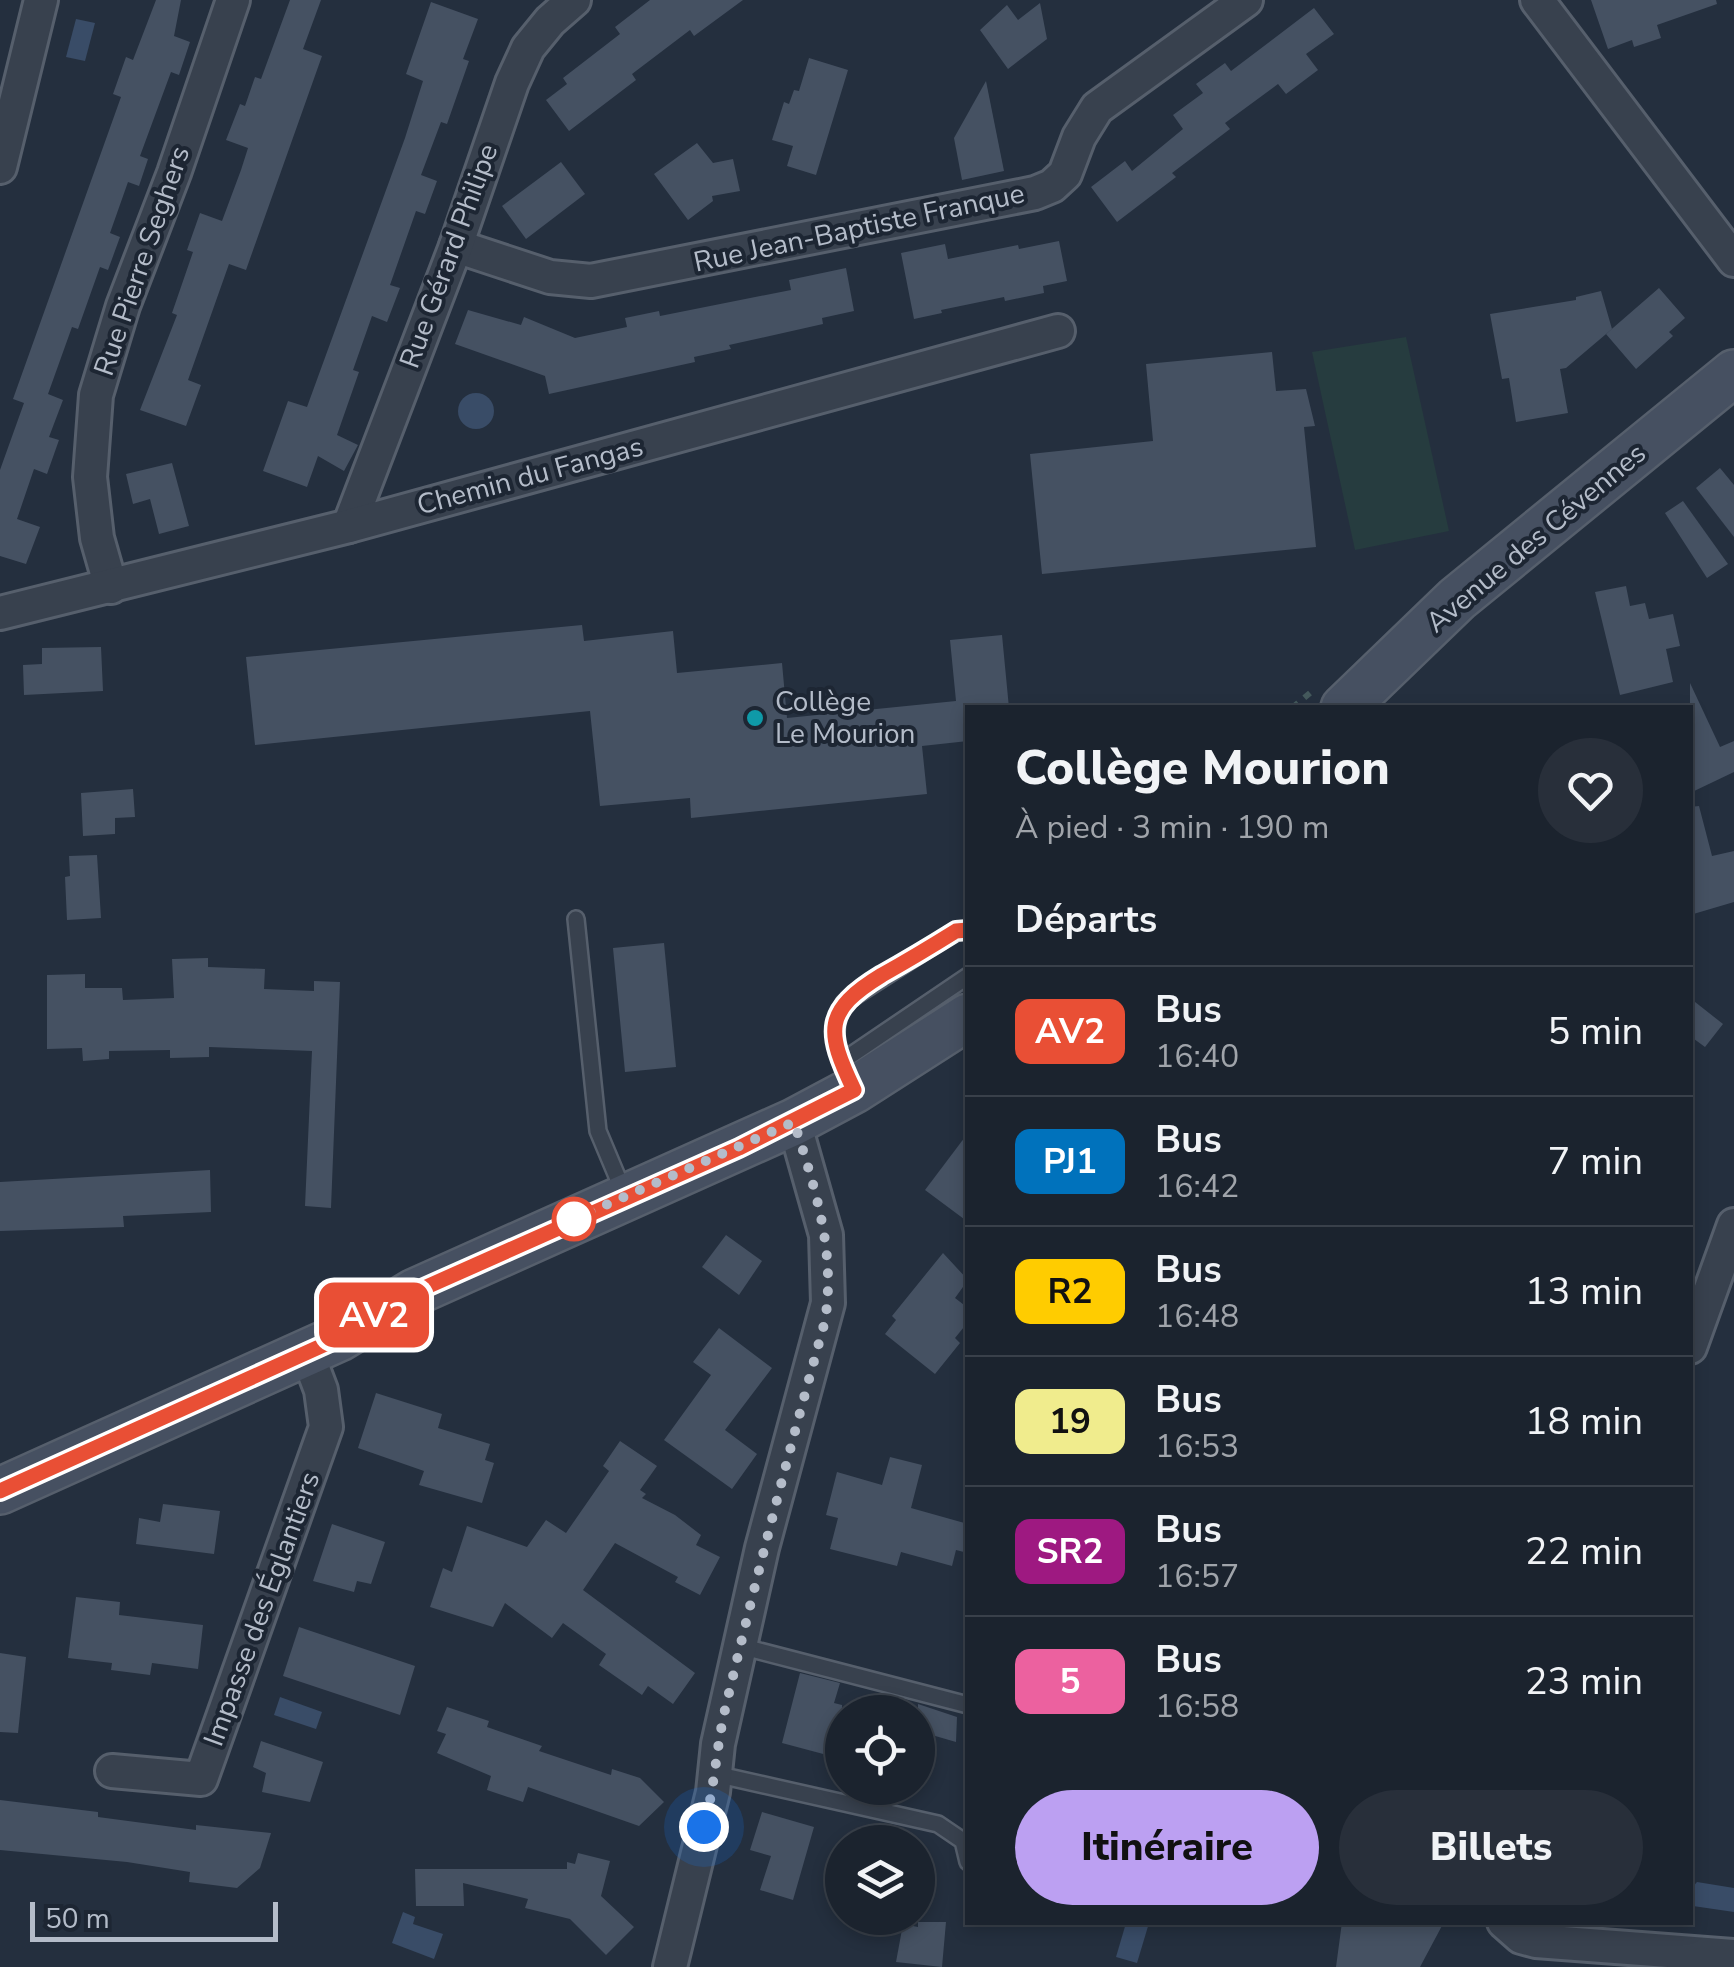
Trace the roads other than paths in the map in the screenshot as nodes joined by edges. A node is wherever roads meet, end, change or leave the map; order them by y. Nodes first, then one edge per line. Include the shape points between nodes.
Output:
1 (40, 0) edge
2 (233, 0) edge
3 (574, 0) edge
4 (1246, 0) edge
5 (1537, 0) edge
6 (6, 109) edge
7 (0, 166) edge
8 (456, 246) junction
9 (1734, 260) edge
10 (1058, 331) dead end
11 (1734, 373) edge
12 (349, 526) junction
13 (111, 587) junction
14 (0, 613) edge
15 (1347, 705) edge
16 (576, 918) dead end
17 (965, 930) edge
18 (965, 978) edge
19 (965, 1018) edge
20 (847, 1076) junction
21 (794, 1122) junction
22 (625, 1197) junction
23 (1734, 1225) edge
24 (1724, 1282) edge
25 (1693, 1340) edge
26 (307, 1353) junction
27 (0, 1491) edge
28 (740, 1646) junction
29 (965, 1704) edge
30 (112, 1771) dead end
31 (715, 1774) junction
32 (965, 1849) edge
33 (1508, 1925) edge
34 (1734, 1956) edge
35 (670, 1967) edge

1 - 6 street
2 - 13 street, Rue Pierre Seghers via 96,395 90,477
3 - 8 street, Rue Gérard Philipe via 528,48
4 - 8 street, Rue Jean-Baptiste Franque via 1098,108 1065,174 1036,193 591,281 550,278
5 - 9 street
6 - 7 street
8 - 12 street, Rue Gérard Philipe
10 - 12 street, Chemin du Fangas
11 - 15 street, Avenue des Cévennes via 1458,599
12 - 13 street, Chemin du Fangas
13 - 14 street, Chemin du Fangas
16 - 22 lane via 598,1131
17 - 20 lane via 844,1003 835,1034
18 - 20 lane
19 - 20 street
20 - 21 street
21 - 22 street
21 - 28 street via 826,1235 828,1303
22 - 26 street via 415,1292
23 - 24 street
24 - 25 street
26 - 27 street
26 - 30 street, Impasse des Églantiers via 326,1427 201,1779
28 - 29 lane
28 - 31 street
31 - 32 lane via 938,1824
31 - 35 street
33 - 34 street via 1536,1941

